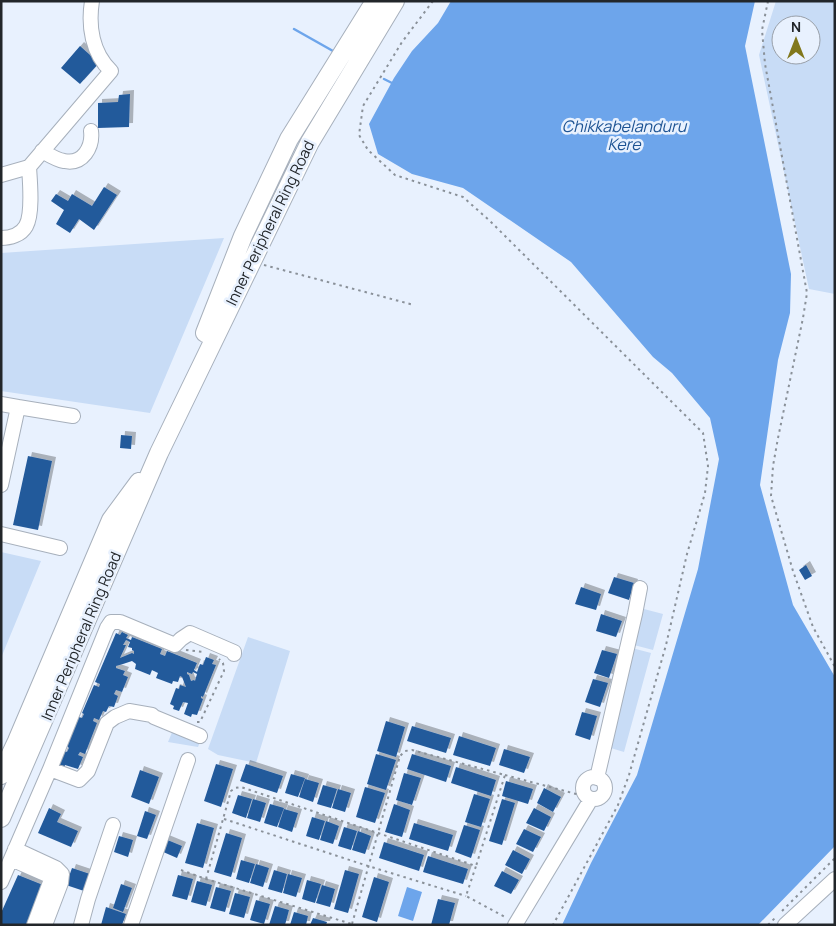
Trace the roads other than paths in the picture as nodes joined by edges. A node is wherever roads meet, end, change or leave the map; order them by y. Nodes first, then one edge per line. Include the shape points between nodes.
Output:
1 (92, 1) edge
2 (375, 1) edge
3 (396, 1) edge
4 (91, 131) dead end
5 (42, 151) junction
6 (29, 167) junction
7 (1, 175) edge
8 (1, 238) edge
9 (1, 404) edge
10 (18, 407) junction
11 (73, 416) dead end
12 (159, 453) junction
13 (1, 485) edge
14 (1, 534) edge
15 (60, 548) dead end
16 (640, 588) dead end
17 (234, 654) dead end
18 (200, 736) dead end
19 (188, 760) dead end
20 (50, 769) junction
21 (1, 775) edge
22 (1, 818) edge
23 (113, 825) dead end
24 (13, 854) junction
25 (835, 879) edge
26 (1, 882) edge
27 (804, 908) junction
28 (780, 918) edge
29 (515, 924) edge
30 (34, 925) edge
31 (46, 925) edge
32 (81, 925) edge
33 (131, 925) edge
34 (799, 925) edge

1 - 5 street via 92,36 100,58 111,71
2 - 12 main road, Inner Peripheral Ring Road via 289,139 243,236
3 - 12 main road, Inner Peripheral Ring Road via 310,142
4 - 5 street via 90,147 75,161 64,161
5 - 6 street
6 - 7 street
6 - 8 street via 27,224 18,234
9 - 10 street
10 - 11 street
10 - 13 street
12 - 21 main road, Inner Peripheral Ring Road via 112,520
12 - 22 main road, Inner Peripheral Ring Road
14 - 15 street
16 - 29 street via 597,778 604,784 604,793 596,799 589,798
17 - 20 street via 190,633 174,645 120,622 111,622
18 - 20 street via 152,715 129,711 107,723 88,771 79,780
19 - 33 street
20 - 24 street
23 - 32 street
24 - 26 street
24 - 30 street via 52,876
24 - 31 street via 56,868 62,874
25 - 27 street
27 - 28 street
27 - 34 street

